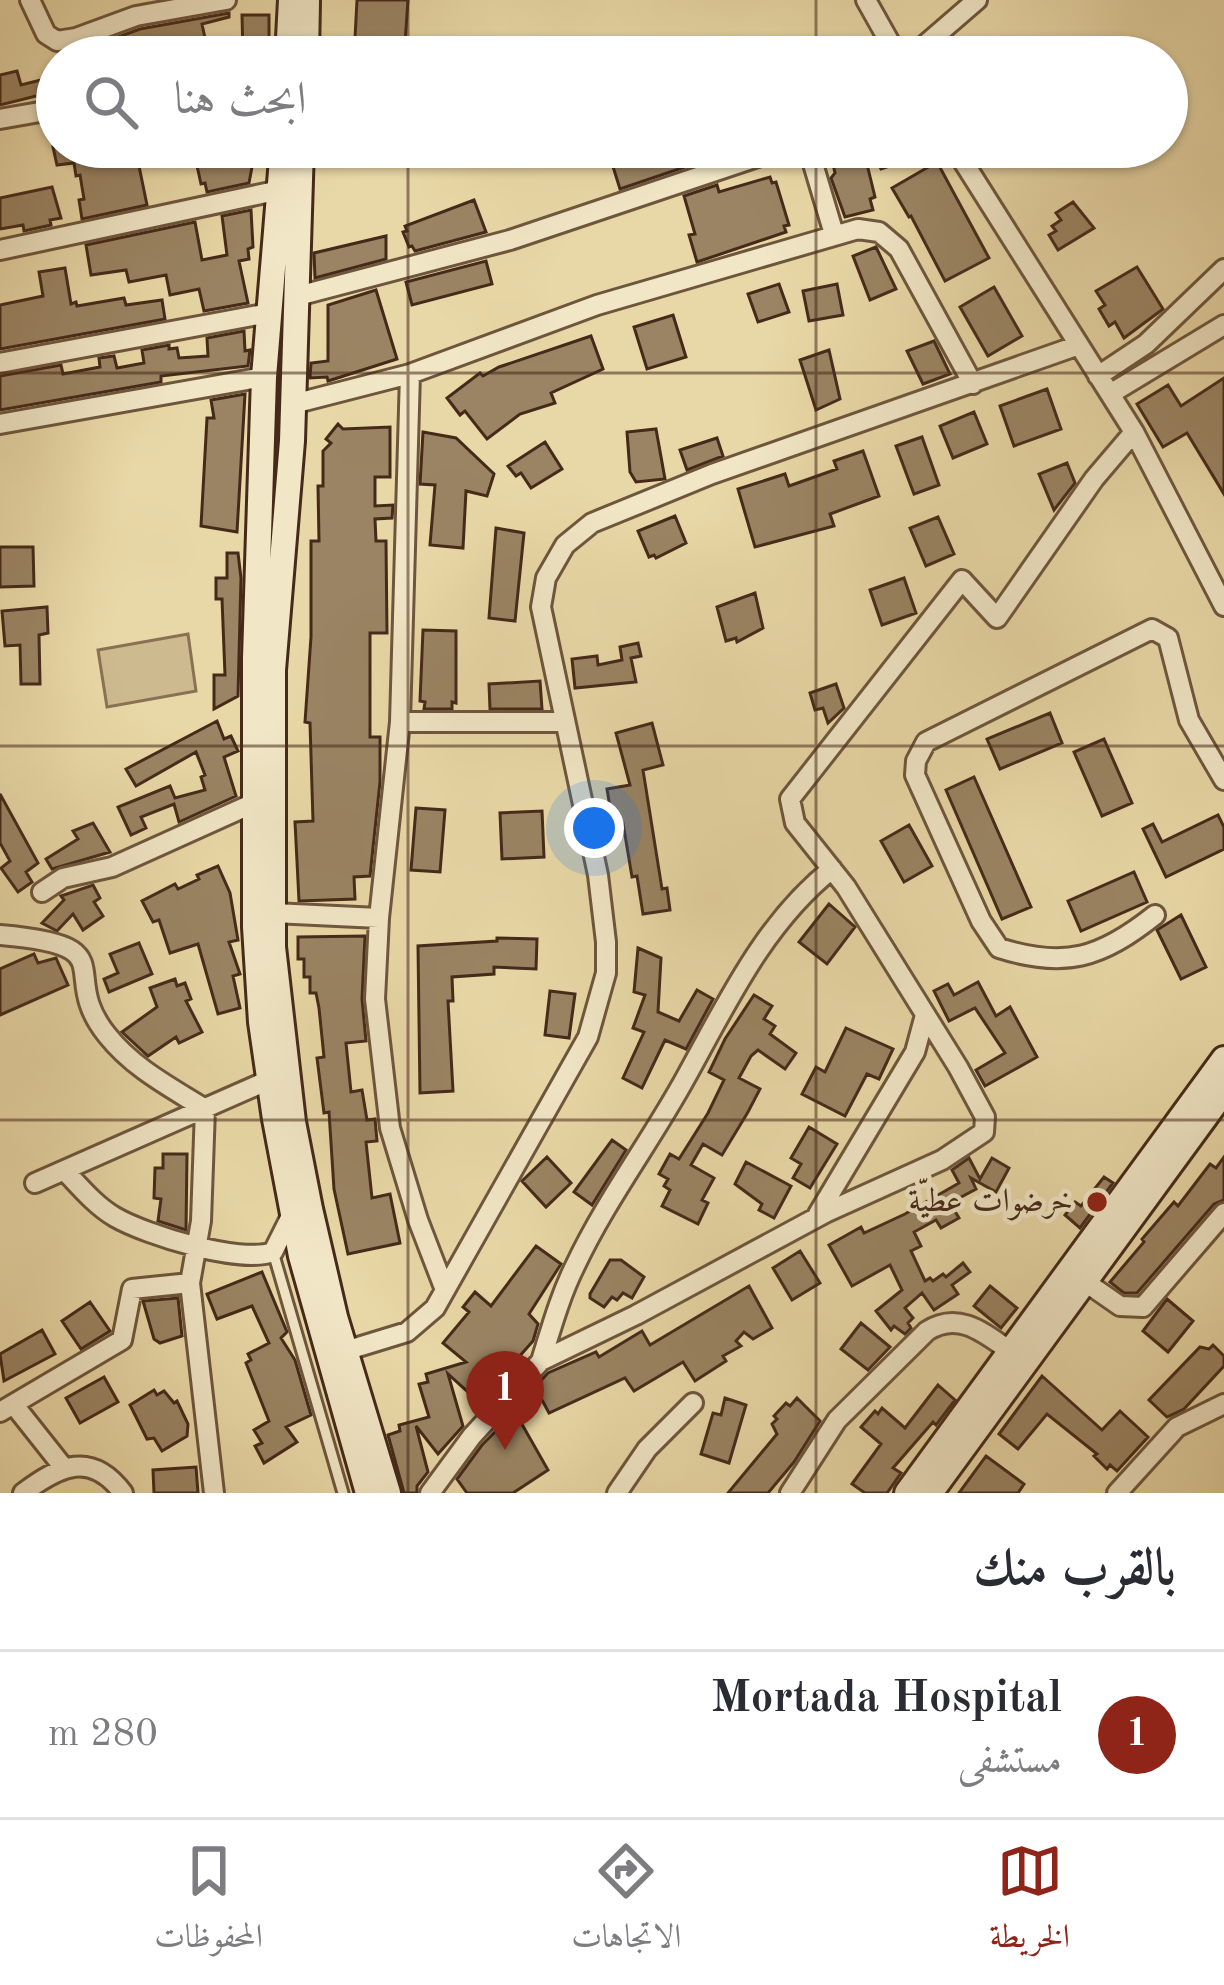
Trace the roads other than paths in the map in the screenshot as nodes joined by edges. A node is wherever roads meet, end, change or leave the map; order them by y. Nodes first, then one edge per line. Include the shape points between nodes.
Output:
1 (30, 0) edge
2 (226, 0) edge
3 (291, 0) edge
4 (308, 0) edge
5 (866, 0) edge
6 (977, 0) edge
7 (50, 36) edge
8 (81, 36) edge
9 (289, 36) edge
10 (307, 36) edge
11 (886, 36) edge
12 (935, 36) edge
13 (36, 113) edge
14 (0, 119) edge
15 (282, 168) edge
16 (300, 168) edge
17 (724, 168) edge
18 (814, 168) edge
19 (967, 168) edge
20 (280, 190) junction
21 (834, 234) junction
22 (0, 250) edge
23 (1224, 269) edge
24 (294, 297) junction
25 (269, 313) junction
26 (1224, 326) edge
27 (1078, 345) junction
28 (0, 364) edge
29 (292, 369) junction
30 (264, 371) junction
31 (410, 374) junction
32 (1099, 376) junction
33 (973, 384) junction
34 (1109, 394) junction
35 (293, 404) junction
36 (0, 424) edge
37 (1134, 432) junction
38 (262, 441) junction
39 (292, 441) junction
40 (1218, 577) edge
41 (1224, 606) edge
42 (400, 722) junction
43 (566, 722) junction
44 (1224, 780) edge
45 (254, 802) junction
46 (832, 869) junction
47 (42, 892) dead end
48 (273, 913) junction
49 (1155, 915) dead end
50 (380, 918) junction
51 (0, 935) edge
52 (926, 1015) junction
53 (1224, 1059) edge
54 (269, 1079) junction
55 (1224, 1093) edge
56 (205, 1108) junction
57 (65, 1171) junction
58 (34, 1183) dead end
59 (293, 1212) junction
60 (1224, 1213) edge
61 (815, 1218) junction
62 (198, 1244) junction
63 (273, 1252) junction
64 (1084, 1281) junction
65 (190, 1283) junction
66 (445, 1290) junction
67 (345, 1351) junction
68 (1010, 1351) junction
69 (541, 1361) junction
70 (693, 1403) dead end
71 (1224, 1404) edge
72 (7, 1408) edge
73 (64, 1468) junction
74 (23, 1493) edge
75 (123, 1493) edge
76 (214, 1493) edge
77 (343, 1493) edge
78 (368, 1493) edge
79 (388, 1493) edge
80 (430, 1493) edge
81 (617, 1493) edge
82 (790, 1493) edge
83 (907, 1493) edge
84 (930, 1493) edge
85 (1117, 1493) edge

1 - 7 street
2 - 8 street via 136,16
3 - 9 main road
4 - 10 main road
5 - 11 street
6 - 12 street
13 - 14 street
15 - 20 main road
16 - 24 main road
17 - 24 street via 510,240
18 - 21 street
19 - 27 street
20 - 22 street
20 - 25 main road
21 - 31 street via 597,305
21 - 33 street via 870,230 892,240
23 - 32 street via 1146,344
24 - 29 main road
25 - 28 street
25 - 30 main road
26 - 34 street
27 - 32 street
27 - 33 street
29 - 30 main road
29 - 35 main road
30 - 36 street
30 - 38 main road
31 - 35 street
31 - 42 street
32 - 34 street
33 - 43 street via 712,474 592,524 565,544 541,607
34 - 37 street
35 - 39 main road
37 - 40 street
37 - 46 street via 997,618 962,580 793,792 790,815
38 - 39 main road
38 - 45 main road
39 - 48 main road via 273,670
40 - 41 street
42 - 43 street
42 - 50 street
43 - 66 street via 598,875 606,942 600,1004 589,1037
44 - 49 street via 1189,720 1168,638 1152,629 926,742 916,760 915,775 999,948 1053,961 1100,950
45 - 47 street
45 - 54 main road
46 - 52 street
46 - 69 street via 781,920 728,996 575,1266
48 - 50 street
48 - 67 main road via 293,1122
50 - 66 street via 375,998 390,1127
51 - 56 street via 72,948 108,1036 140,1069
52 - 61 street via 915,1052
52 - 61 street via 982,1111 984,1132
53 - 68 main road
54 - 56 street
54 - 59 main road
55 - 64 main road
56 - 57 street
56 - 62 street
57 - 58 street
57 - 62 street via 111,1215
59 - 63 street
59 - 78 main road
60 - 64 street via 1142,1307 1120,1306
61 - 69 street
62 - 63 street via 247,1256
62 - 65 street
63 - 77 lane
64 - 84 main road
65 - 72 street via 132,1288 122,1340
65 - 76 street
66 - 67 street via 407,1332
67 - 79 main road
68 - 82 street via 956,1321 927,1331 837,1420
68 - 83 main road
69 - 80 street
70 - 81 street
71 - 85 street via 1177,1427
72 - 73 street
73 - 74 street
73 - 75 street via 100,1470

